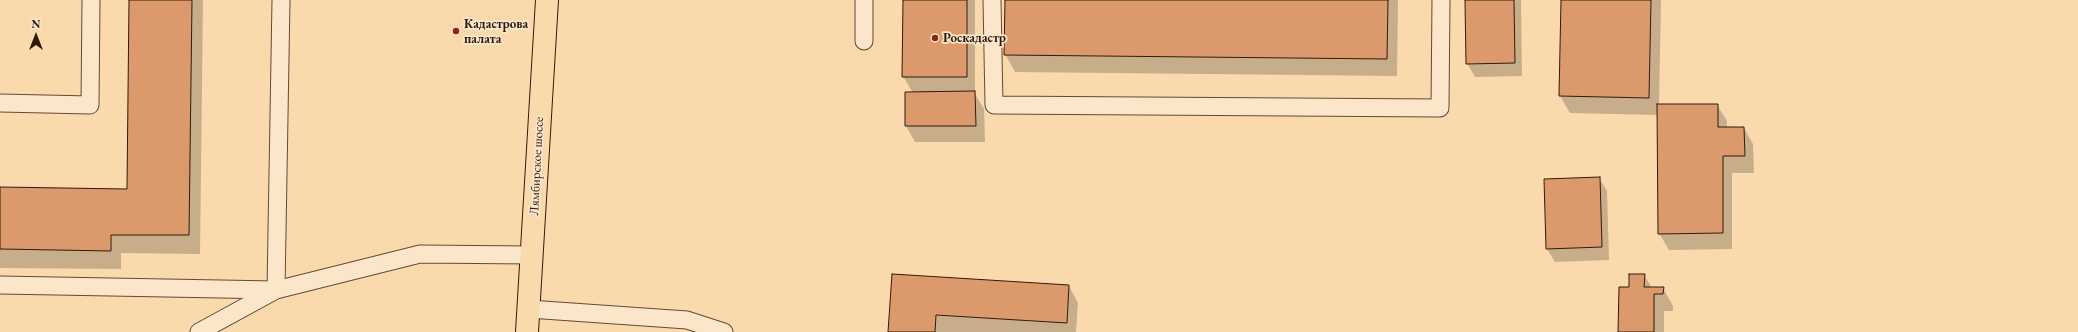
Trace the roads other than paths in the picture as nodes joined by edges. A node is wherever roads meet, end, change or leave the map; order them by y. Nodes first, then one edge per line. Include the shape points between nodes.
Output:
1 (91, 0) edge
2 (281, 0) edge
3 (547, 0) edge
4 (864, 0) edge
5 (992, 0) edge
6 (1441, 0) edge
7 (864, 41) dead end
8 (0, 103) edge
9 (532, 254) junction
10 (0, 285) edge
11 (276, 290) junction
12 (529, 309) junction
13 (199, 332) edge
14 (527, 332) edge
15 (724, 332) edge

1 - 8 lane via 90,105
2 - 11 lane
3 - 9 main road, Лямбирское шоссе
4 - 7 lane
5 - 6 lane via 994,105 1440,108
9 - 11 lane via 420,254
9 - 12 main road, Лямбирское шоссе
10 - 11 lane
11 - 13 lane
12 - 14 main road, Лямбирское шоссе
12 - 15 lane via 687,320

